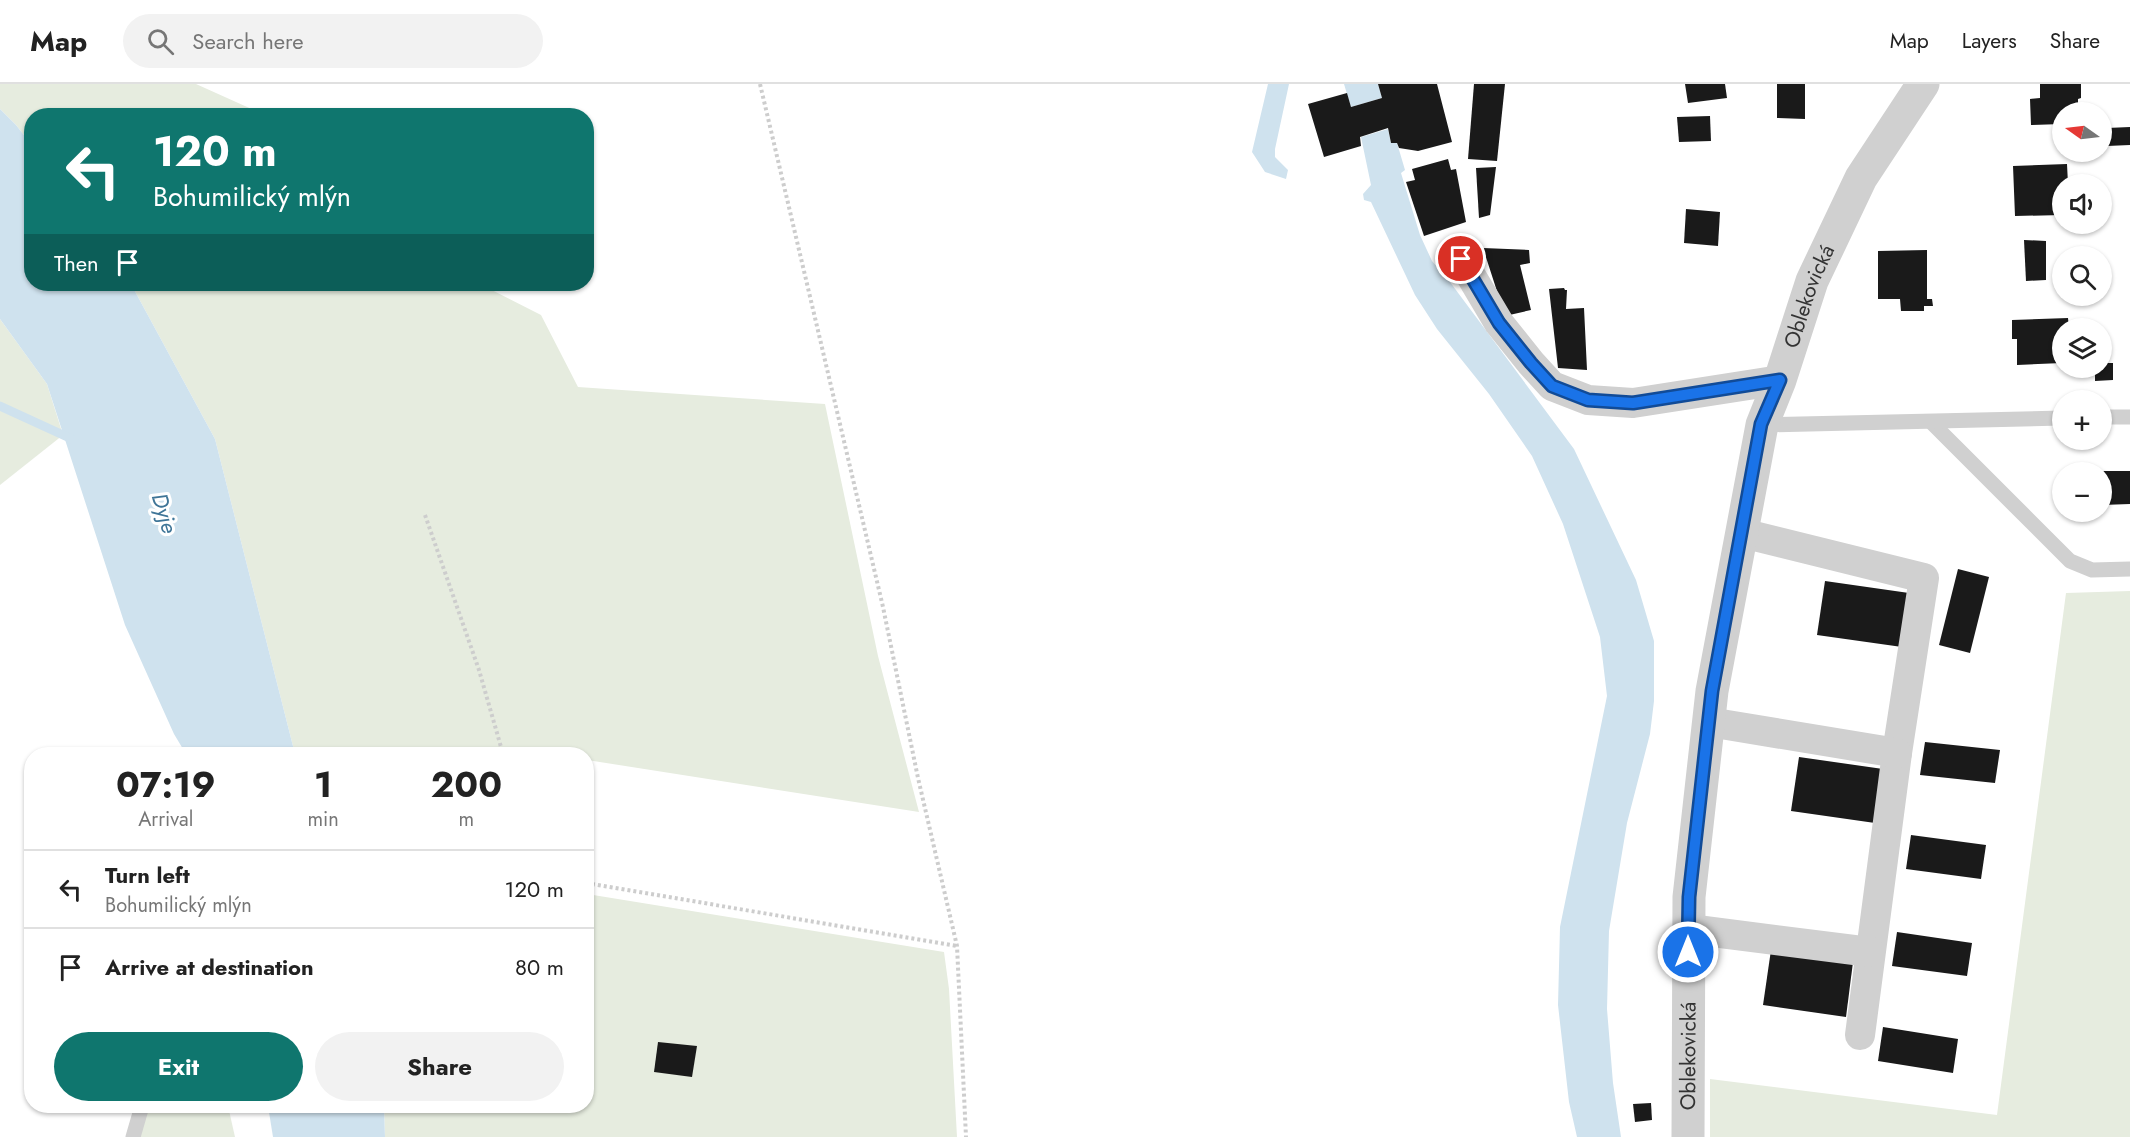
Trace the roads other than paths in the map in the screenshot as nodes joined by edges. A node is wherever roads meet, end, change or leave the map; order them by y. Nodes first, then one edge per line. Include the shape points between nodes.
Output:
1 (1923, 84) edge
2 (1461, 259) dead end
3 (1780, 380) junction
4 (2112, 417) edge
5 (2130, 417) edge
6 (2052, 418) edge
7 (1931, 422) junction
8 (1761, 424) junction
9 (1742, 533) junction
10 (2130, 569) edge
11 (1709, 722) junction
12 (1897, 753) junction
13 (1689, 929) junction
14 (1870, 952) junction
15 (1860, 1035) dead end
16 (140, 1113) edge
17 (132, 1137) edge
18 (1688, 1137) edge

1 - 3 street, Oblekovická via 1861,178 1812,281
2 - 3 street via 1499,323 1531,363 1552,386 1588,400 1633,403
3 - 8 street, Oblekovická
4 - 5 lane
6 - 7 lane
7 - 8 lane
7 - 10 lane via 2070,561 2092,570
8 - 9 street, Oblekovická
9 - 11 street, Oblekovická
9 - 12 street via 1924,578
11 - 12 street
11 - 13 street, Oblekovická via 1689,897
12 - 14 street
13 - 14 street
13 - 18 street, Oblekovická
14 - 15 street
16 - 17 lane

